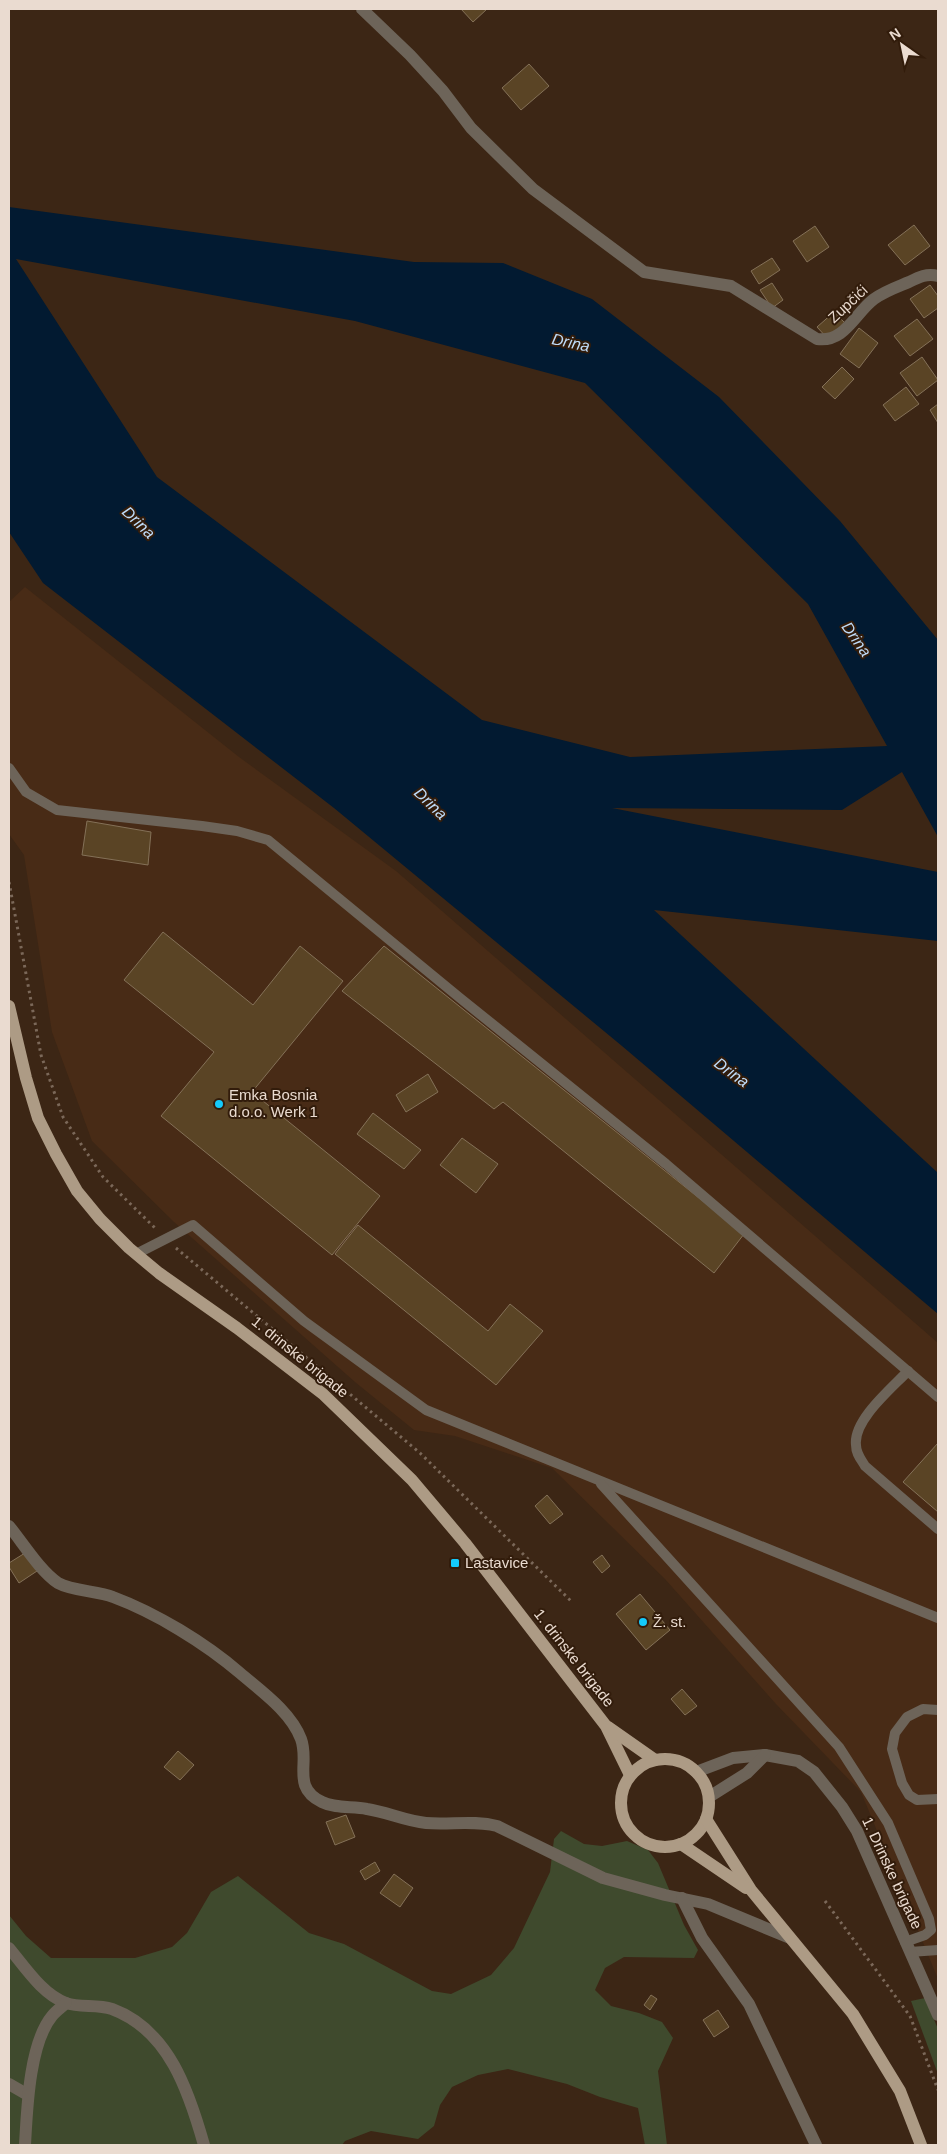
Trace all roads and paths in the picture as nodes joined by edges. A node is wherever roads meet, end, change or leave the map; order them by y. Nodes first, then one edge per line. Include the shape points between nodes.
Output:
1 (362, 9) edge
2 (938, 276) edge
3 (9, 768) edge
4 (9, 1006) edge
5 (136, 1254) junction
6 (908, 1371) junction
7 (938, 1397) edge
8 (598, 1480) junction
9 (9, 1526) edge
10 (938, 1529) edge
11 (938, 1618) edge
12 (938, 1710) edge
13 (606, 1726) junction
14 (765, 1755) junction
15 (655, 1760) junction
16 (696, 1772) junction
17 (630, 1776) junction
18 (709, 1798) junction
19 (938, 1799) edge
20 (706, 1819) junction
21 (681, 1844) junction
22 (751, 1890) junction
23 (682, 1898) junction
24 (825, 1901) dead end
25 (935, 1928) edge
26 (790, 1938) junction
27 (908, 1947) junction
28 (9, 1948) edge
29 (938, 1950) edge
30 (66, 2003) junction
31 (938, 2015) edge
32 (9, 2084) edge
33 (938, 2090) edge
34 (28, 2096) junction
35 (25, 2145) edge
36 (204, 2145) edge
37 (816, 2145) edge
38 (921, 2145) edge

1 - 2 street, Zupčići via 410,54 444,91 471,128 533,189 644,272 731,286 817,339 827,340 840,334 884,293 924,275
3 - 6 lane via 26,792 57,810 210,827 268,840 666,1164
4 - 5 main road, 1. drinske brigade via 38,1118 56,1154 77,1191
5 - 8 lane via 192,1225 304,1321 426,1410
5 - 13 main road, 1. drinske brigade via 323,1394 412,1480 465,1543
6 - 7 lane
6 - 10 lane via 864,1419 855,1444 865,1466
8 - 11 lane
8 - 25 lane via 838,1747 888,1824
9 - 23 street via 60,1584 113,1596 199,1641 239,1672 294,1725 303,1750 303,1782 320,1802 365,1808 427,1823 497,1826 603,1878
12 - 19 lane via 923,1709 907,1717 895,1733 892,1749 909,1795 917,1800
13 - 15 main road
13 - 17 main road
14 - 16 street, 1. Drinske brigade via 732,1758
14 - 18 street via 747,1773
14 - 27 street, 1. Drinske brigade via 798,1761 814,1772 842,1807 869,1856
15 - 16 main road via 670,1759 684,1763
15 - 17 main road
16 - 18 main road
17 - 21 main road via 620,1802 622,1817 629,1830 639,1840 653,1846
18 - 20 main road
20 - 21 main road via 696,1834
20 - 22 main road
21 - 22 main road
22 - 26 main road
23 - 26 street via 708,1904
23 - 37 street via 702,1938 749,2004
24 - 33 path via 910,2016
25 - 27 lane
26 - 38 main road via 853,2014 900,2091
27 - 29 lane
27 - 31 street, 1. Drinske brigade
28 - 30 street via 44,1989
30 - 34 street via 51,2017 38,2045
30 - 36 street via 111,2009 145,2028 168,2054 192,2102
32 - 34 street
34 - 35 street

